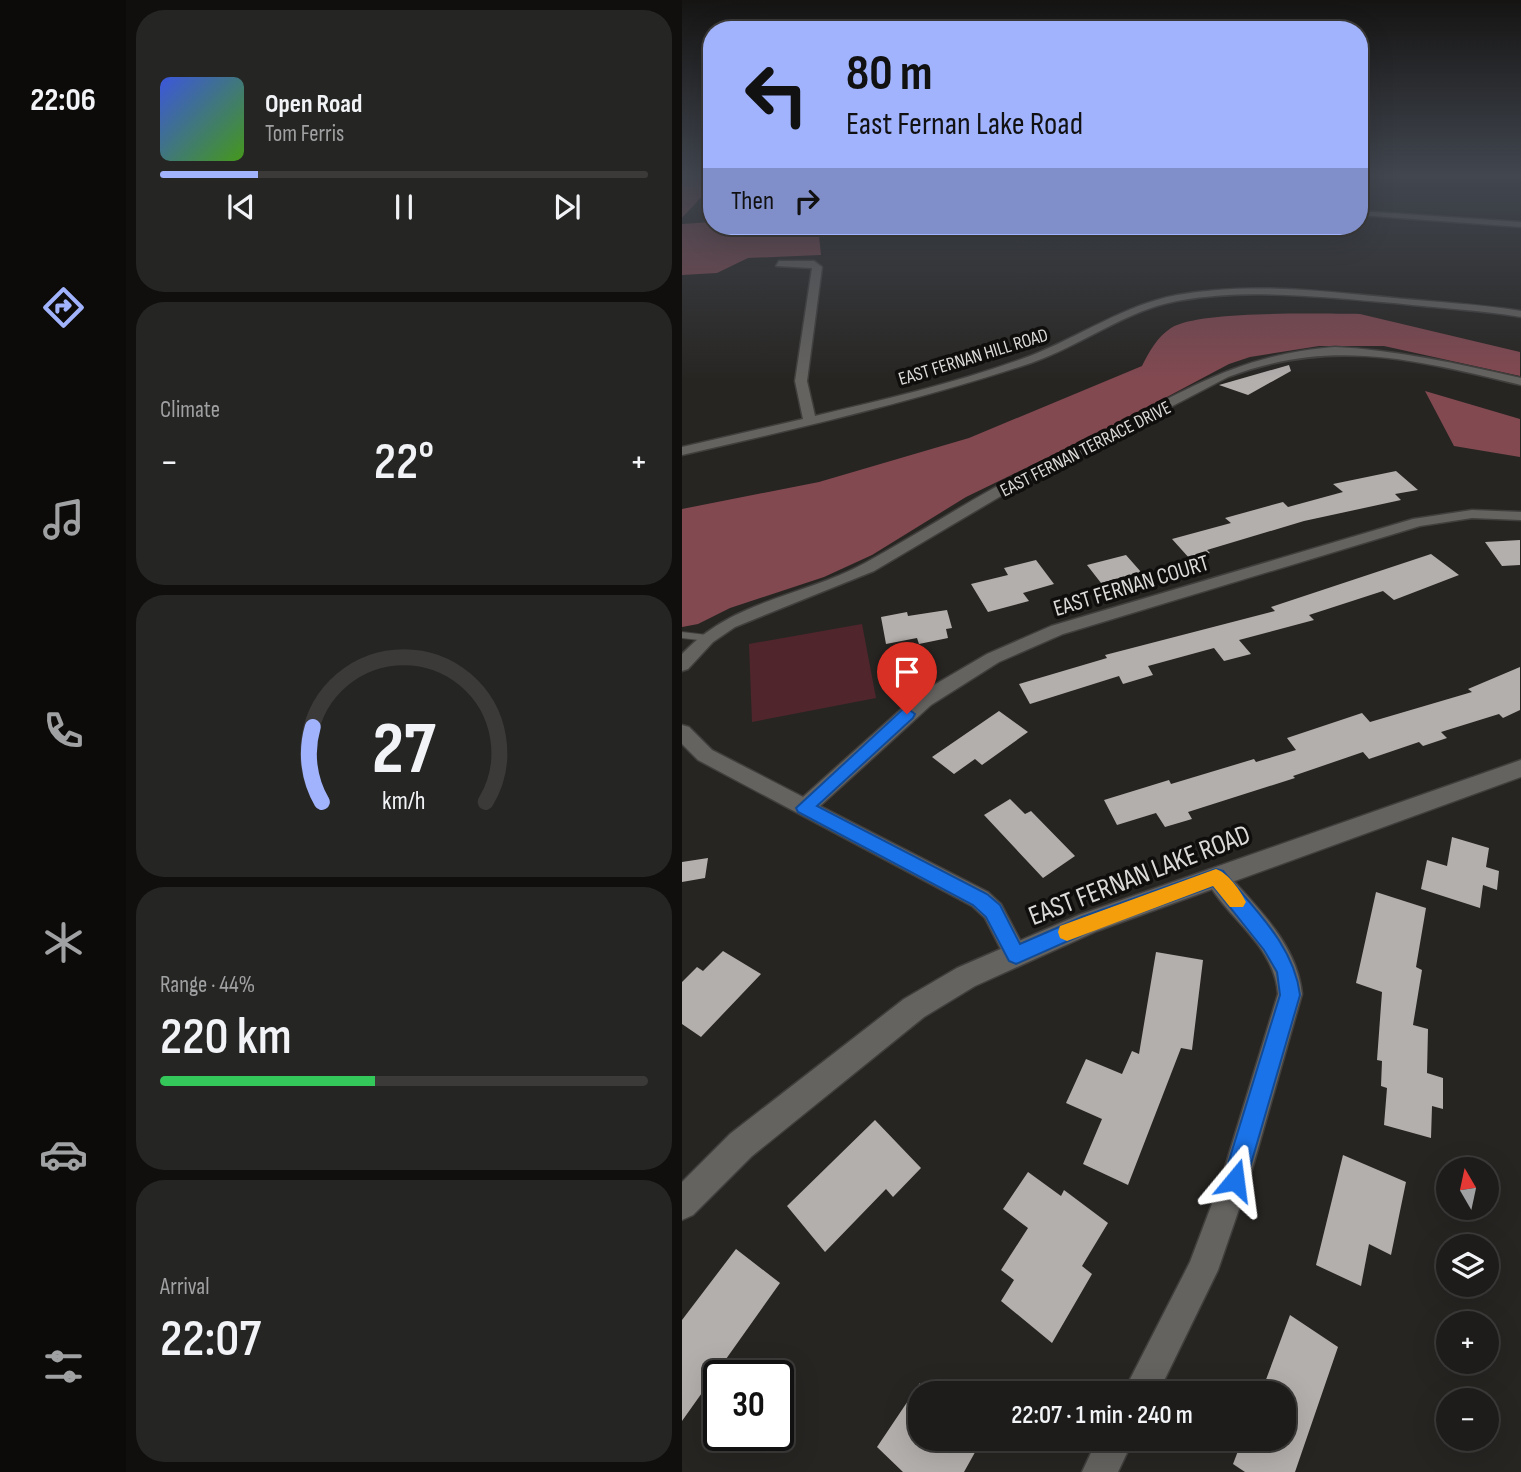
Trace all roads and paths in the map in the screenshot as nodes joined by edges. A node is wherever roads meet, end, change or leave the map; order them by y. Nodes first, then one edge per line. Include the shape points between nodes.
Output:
1 (779, 264) dead end
2 (1520, 314) edge
3 (1520, 382) edge
4 (810, 421) junction
5 (682, 451) edge
6 (1520, 516) edge
7 (682, 635) edge
8 (707, 638) junction
9 (682, 665) edge
10 (682, 732) edge
11 (1520, 768) edge
12 (804, 808) junction
13 (1216, 877) junction
14 (1016, 955) junction
15 (682, 1204) edge
16 (1146, 1381) edge
17 (1110, 1451) edge
18 (1100, 1472) edge

1 - 4 street via 817,267 801,381
2 - 4 street, EAST FERNAN HILL ROAD via 1355,296 1245,293 1183,297 1145,308 1033,358
3 - 8 street, EAST FERNAN TERRACE DRIVE via 1358,349 1318,350 1261,360 1001,490 868,568 740,618
4 - 5 street, EAST FERNAN HILL ROAD
6 - 12 street, EAST FERNAN COURT via 1472,514 1418,522 1032,640 970,670 924,700
7 - 8 lane
8 - 9 street, EAST FERNAN TERRACE DRIVE
10 - 12 street via 705,755
11 - 13 street, EAST FERNAN LAKE ROAD
12 - 14 street via 980,899 993,911
13 - 14 street, EAST FERNAN LAKE ROAD via 1088,923
13 - 16 street via 1271,944 1287,970 1290,995 1203,1270
14 - 15 street, EAST FERNAN LAKE ROAD via 966,977 914,1008 741,1145
17 - 18 street

